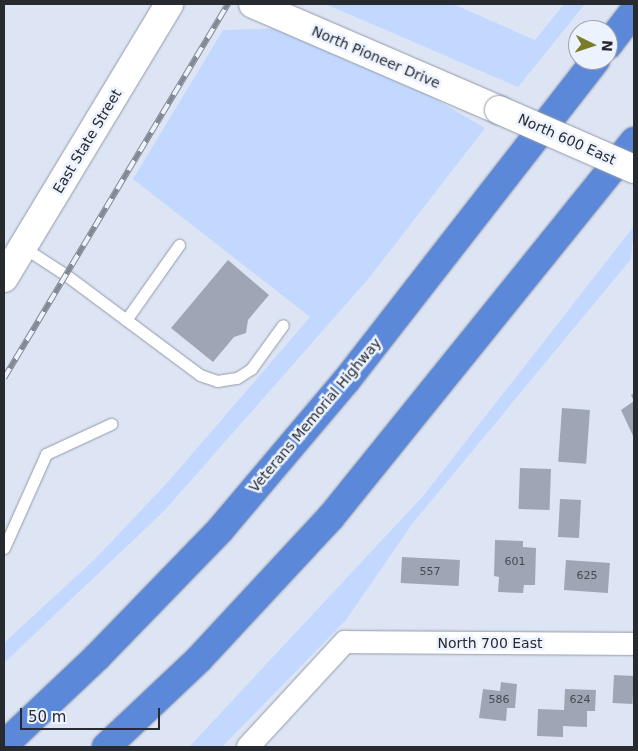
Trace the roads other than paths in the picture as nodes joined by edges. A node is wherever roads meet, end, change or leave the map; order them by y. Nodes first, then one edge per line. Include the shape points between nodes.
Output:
1 (169, 4) edge
2 (253, 4) edge
3 (634, 11) edge
4 (618, 31) edge
5 (588, 70) edge
6 (499, 110) joint
7 (634, 141) edge
8 (634, 169) edge
9 (179, 245) dead end
10 (22, 248) junction
11 (4, 278) edge
12 (126, 320) junction
13 (283, 325) dead end
14 (111, 424) dead end
15 (4, 548) edge
16 (634, 644) edge
17 (4, 745) edge
18 (106, 747) edge
19 (248, 747) edge

1 - 10 street, East State Street
2 - 6 street, North Pioneer Drive
3 - 4 highway
5 - 17 highway, Veterans Memorial Highway via 346,381 220,530 96,658
6 - 8 street, North 600 East, bridge
7 - 18 highway via 331,517 198,659
9 - 12 lane
10 - 11 street, East State Street
10 - 12 lane
12 - 13 lane via 200,375 217,381 236,378 252,368
14 - 15 lane via 46,454
16 - 19 street, North 700 East via 345,642

